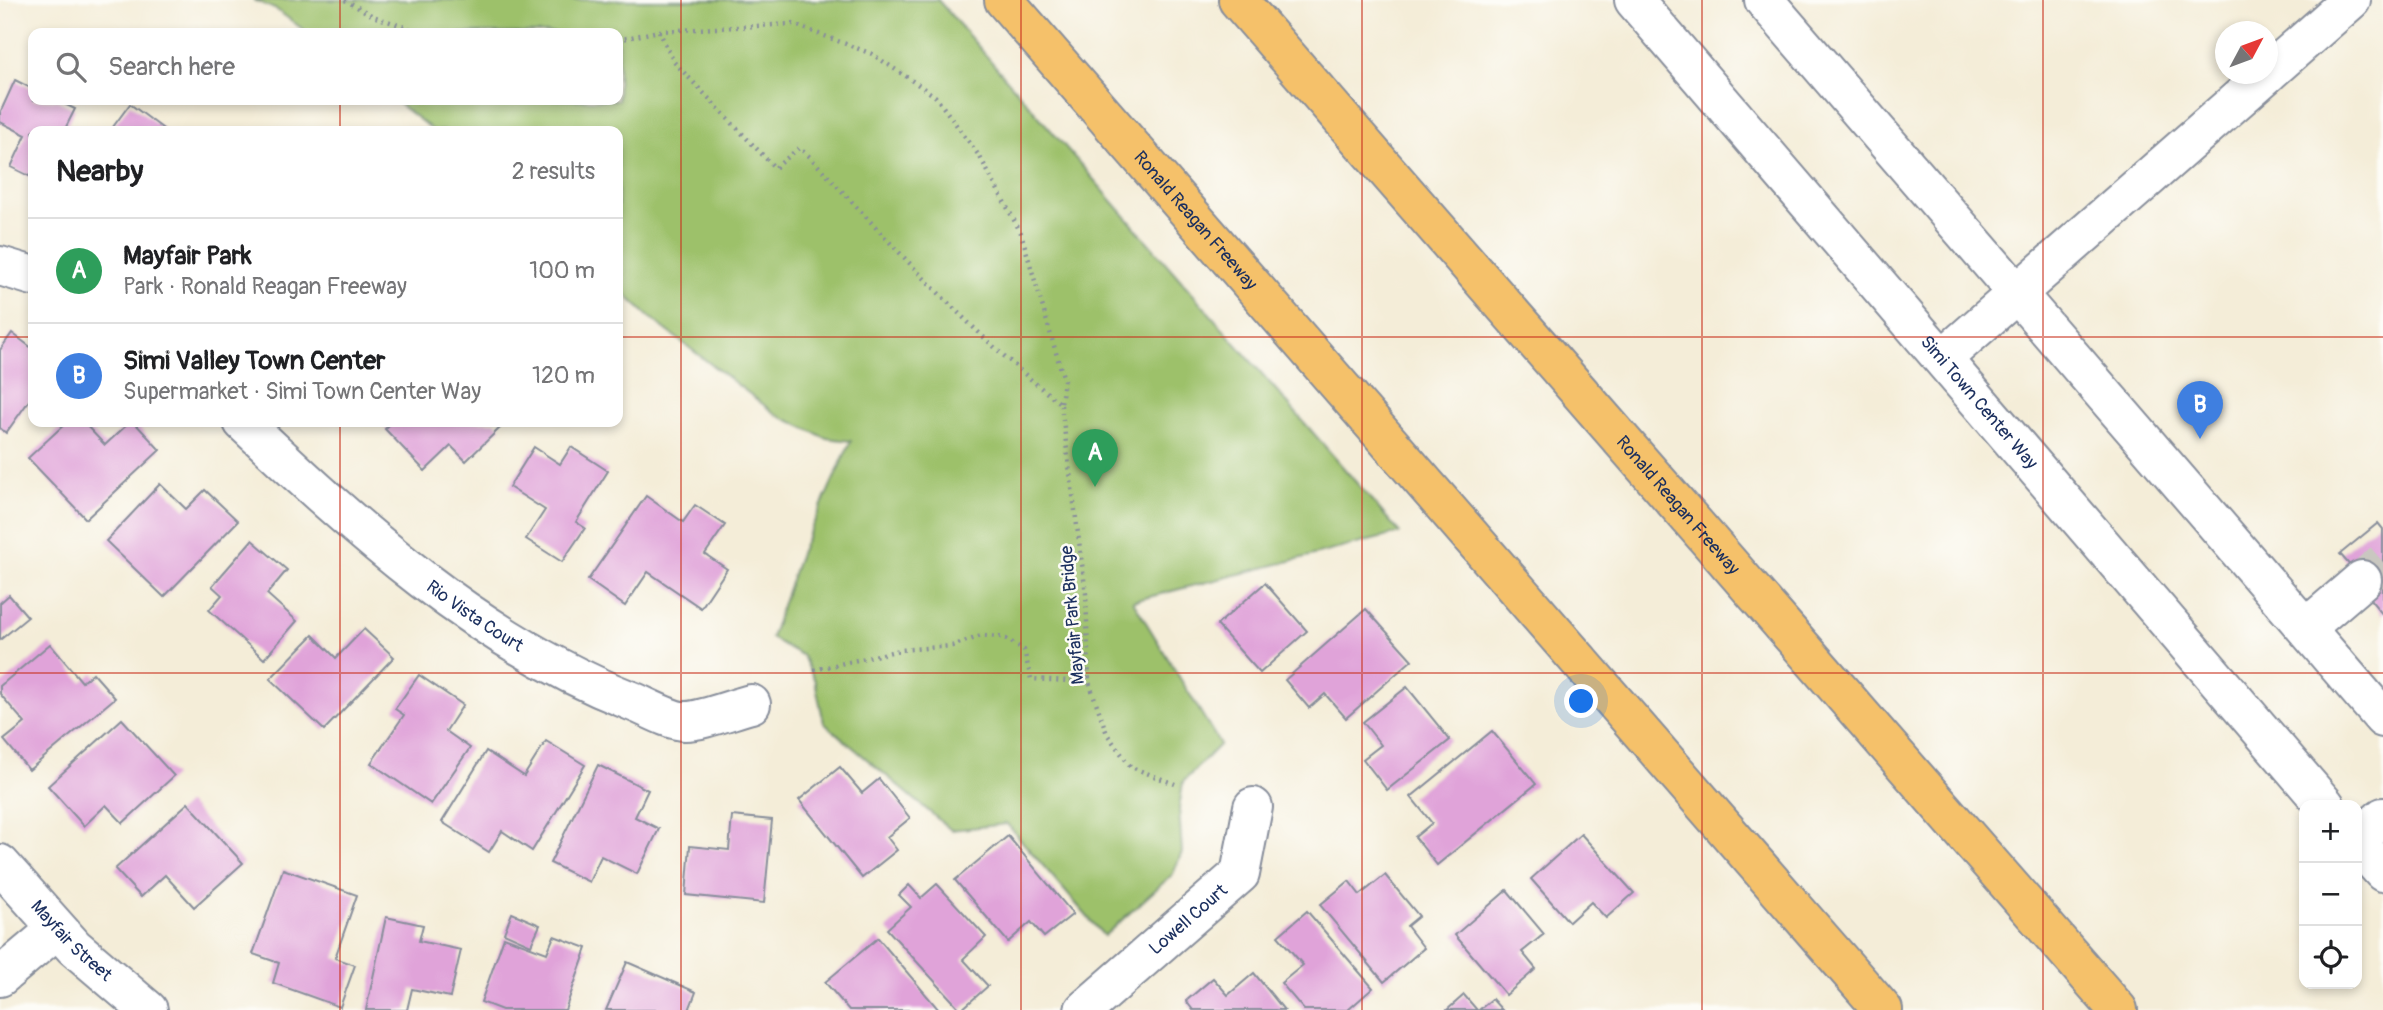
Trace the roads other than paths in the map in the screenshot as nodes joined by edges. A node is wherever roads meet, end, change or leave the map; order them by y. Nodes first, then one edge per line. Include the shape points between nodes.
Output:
1 (1004, 0) edge
2 (1238, 0) edge
3 (1634, 0) edge
4 (1764, 0) edge
5 (2351, 0) edge
6 (2278, 63) edge
7 (2254, 84) edge
8 (0, 266) edge
9 (28, 274) edge
10 (2015, 291) junction
11 (1943, 358) junction
12 (248, 427) edge
13 (2362, 580) tunnel mouth
14 (2306, 628) junction
15 (751, 704) dead end
16 (2383, 718) edge
17 (2321, 800) edge
18 (1253, 807) dead end
19 (2383, 817) edge
20 (2362, 836) edge
21 (2362, 847) edge
22 (0, 864) edge
23 (2383, 872) edge
24 (57, 929) junction
25 (0, 977) edge
26 (148, 1010) edge
27 (1084, 1010) edge
28 (1883, 1010) edge
29 (2118, 1010) edge

1 - 28 highway, Ronald Reagan Freeway
2 - 29 highway, Ronald Reagan Freeway
3 - 11 street, Simi Town Center Way
4 - 10 street
5 - 6 street
7 - 10 street
8 - 9 street
10 - 11 street
10 - 14 street
11 - 17 street, Simi Town Center Way
12 - 15 street, Rio Vista Court via 406,569 502,635 604,690 684,721
13 - 14 street
14 - 16 street
18 - 27 street, Lowell Court via 1240,874
19 - 20 street
21 - 23 street
22 - 24 street, Mayfair Street
24 - 25 street
24 - 26 street, Mayfair Street

